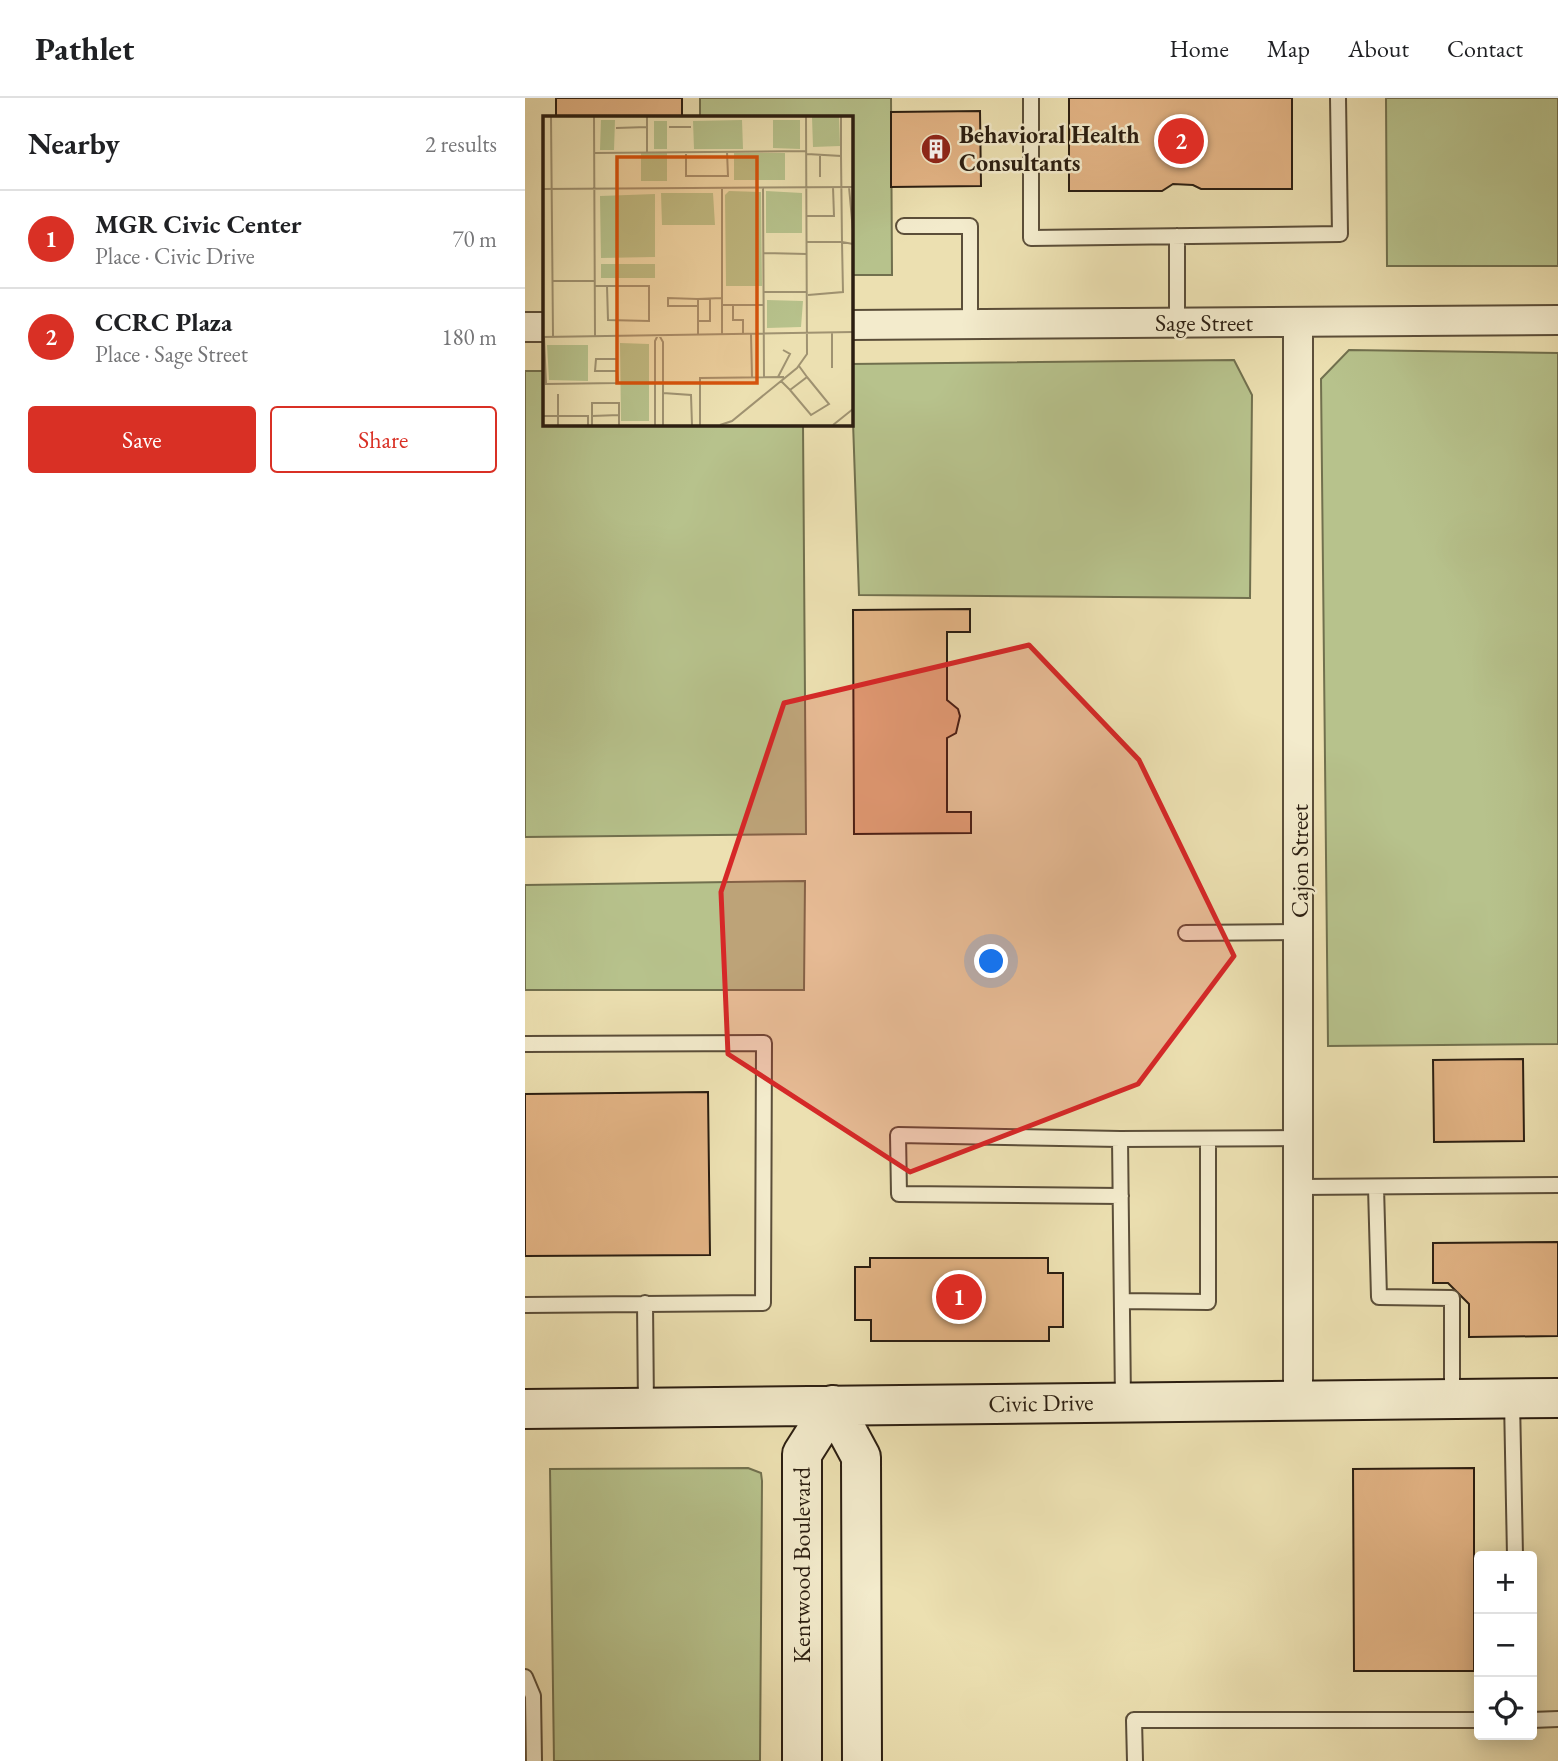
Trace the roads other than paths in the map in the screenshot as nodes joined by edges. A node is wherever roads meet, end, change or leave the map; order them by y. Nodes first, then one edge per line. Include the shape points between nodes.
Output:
1 (1031, 98) edge
2 (1338, 98) edge
3 (904, 226) dead end
4 (1177, 236) junction
5 (1558, 320) edge
6 (1298, 322) junction
7 (1177, 323) junction
8 (970, 324) junction
9 (852, 325) edge
10 (525, 327) edge
11 (543, 327) edge
12 (1300, 932) junction
13 (1186, 933) dead end
14 (525, 1044) edge
15 (1300, 1138) junction
16 (1120, 1139) junction
17 (1209, 1139) junction
18 (1558, 1185) edge
19 (1299, 1186) junction
20 (1376, 1186) junction
21 (1121, 1196) junction
22 (1122, 1301) junction
23 (645, 1303) junction
24 (525, 1305) edge
25 (1558, 1398) edge
26 (1452, 1399) junction
27 (1512, 1399) junction
28 (1298, 1401) junction
29 (1123, 1402) junction
30 (833, 1405) junction
31 (646, 1407) junction
32 (525, 1409) edge
33 (1515, 1551) edge
34 (525, 1677) edge
35 (1558, 1719) edge
36 (1474, 1720) edge
37 (1537, 1720) edge
38 (534, 1761) edge
39 (802, 1761) edge
40 (862, 1761) edge
41 (1135, 1761) edge

1 - 4 lane via 1031,238
2 - 4 lane via 1340,234
3 - 8 lane via 970,226
4 - 7 lane
5 - 6 street, Sage Street
6 - 7 street, Sage Street
6 - 12 street, Cajon Street
7 - 8 street, Sage Street
8 - 9 street, Sage Street
10 - 11 street
12 - 13 lane
12 - 15 street, Cajon Street
14 - 23 lane via 764,1043 763,1303
15 - 17 lane
15 - 19 street, Cajon Street
16 - 17 lane
16 - 21 lane
16 - 21 lane via 898,1135 899,1194
17 - 22 lane via 1209,1302
18 - 20 lane
19 - 20 lane
19 - 28 street, Cajon Street
20 - 26 lane via 1379,1297 1452,1298
21 - 22 lane
22 - 29 lane
23 - 24 lane
23 - 31 lane
25 - 27 street, Civic Drive
26 - 27 street, Civic Drive
26 - 28 street, Civic Drive
27 - 33 lane
28 - 29 street, Civic Drive
29 - 30 street, Civic Drive
30 - 31 street, Civic Drive
30 - 39 street, Kentwood Boulevard via 802,1454
30 - 40 street via 861,1457
31 - 32 street, Civic Drive
34 - 38 lane via 533,1696
35 - 37 lane
36 - 41 lane via 1134,1720

